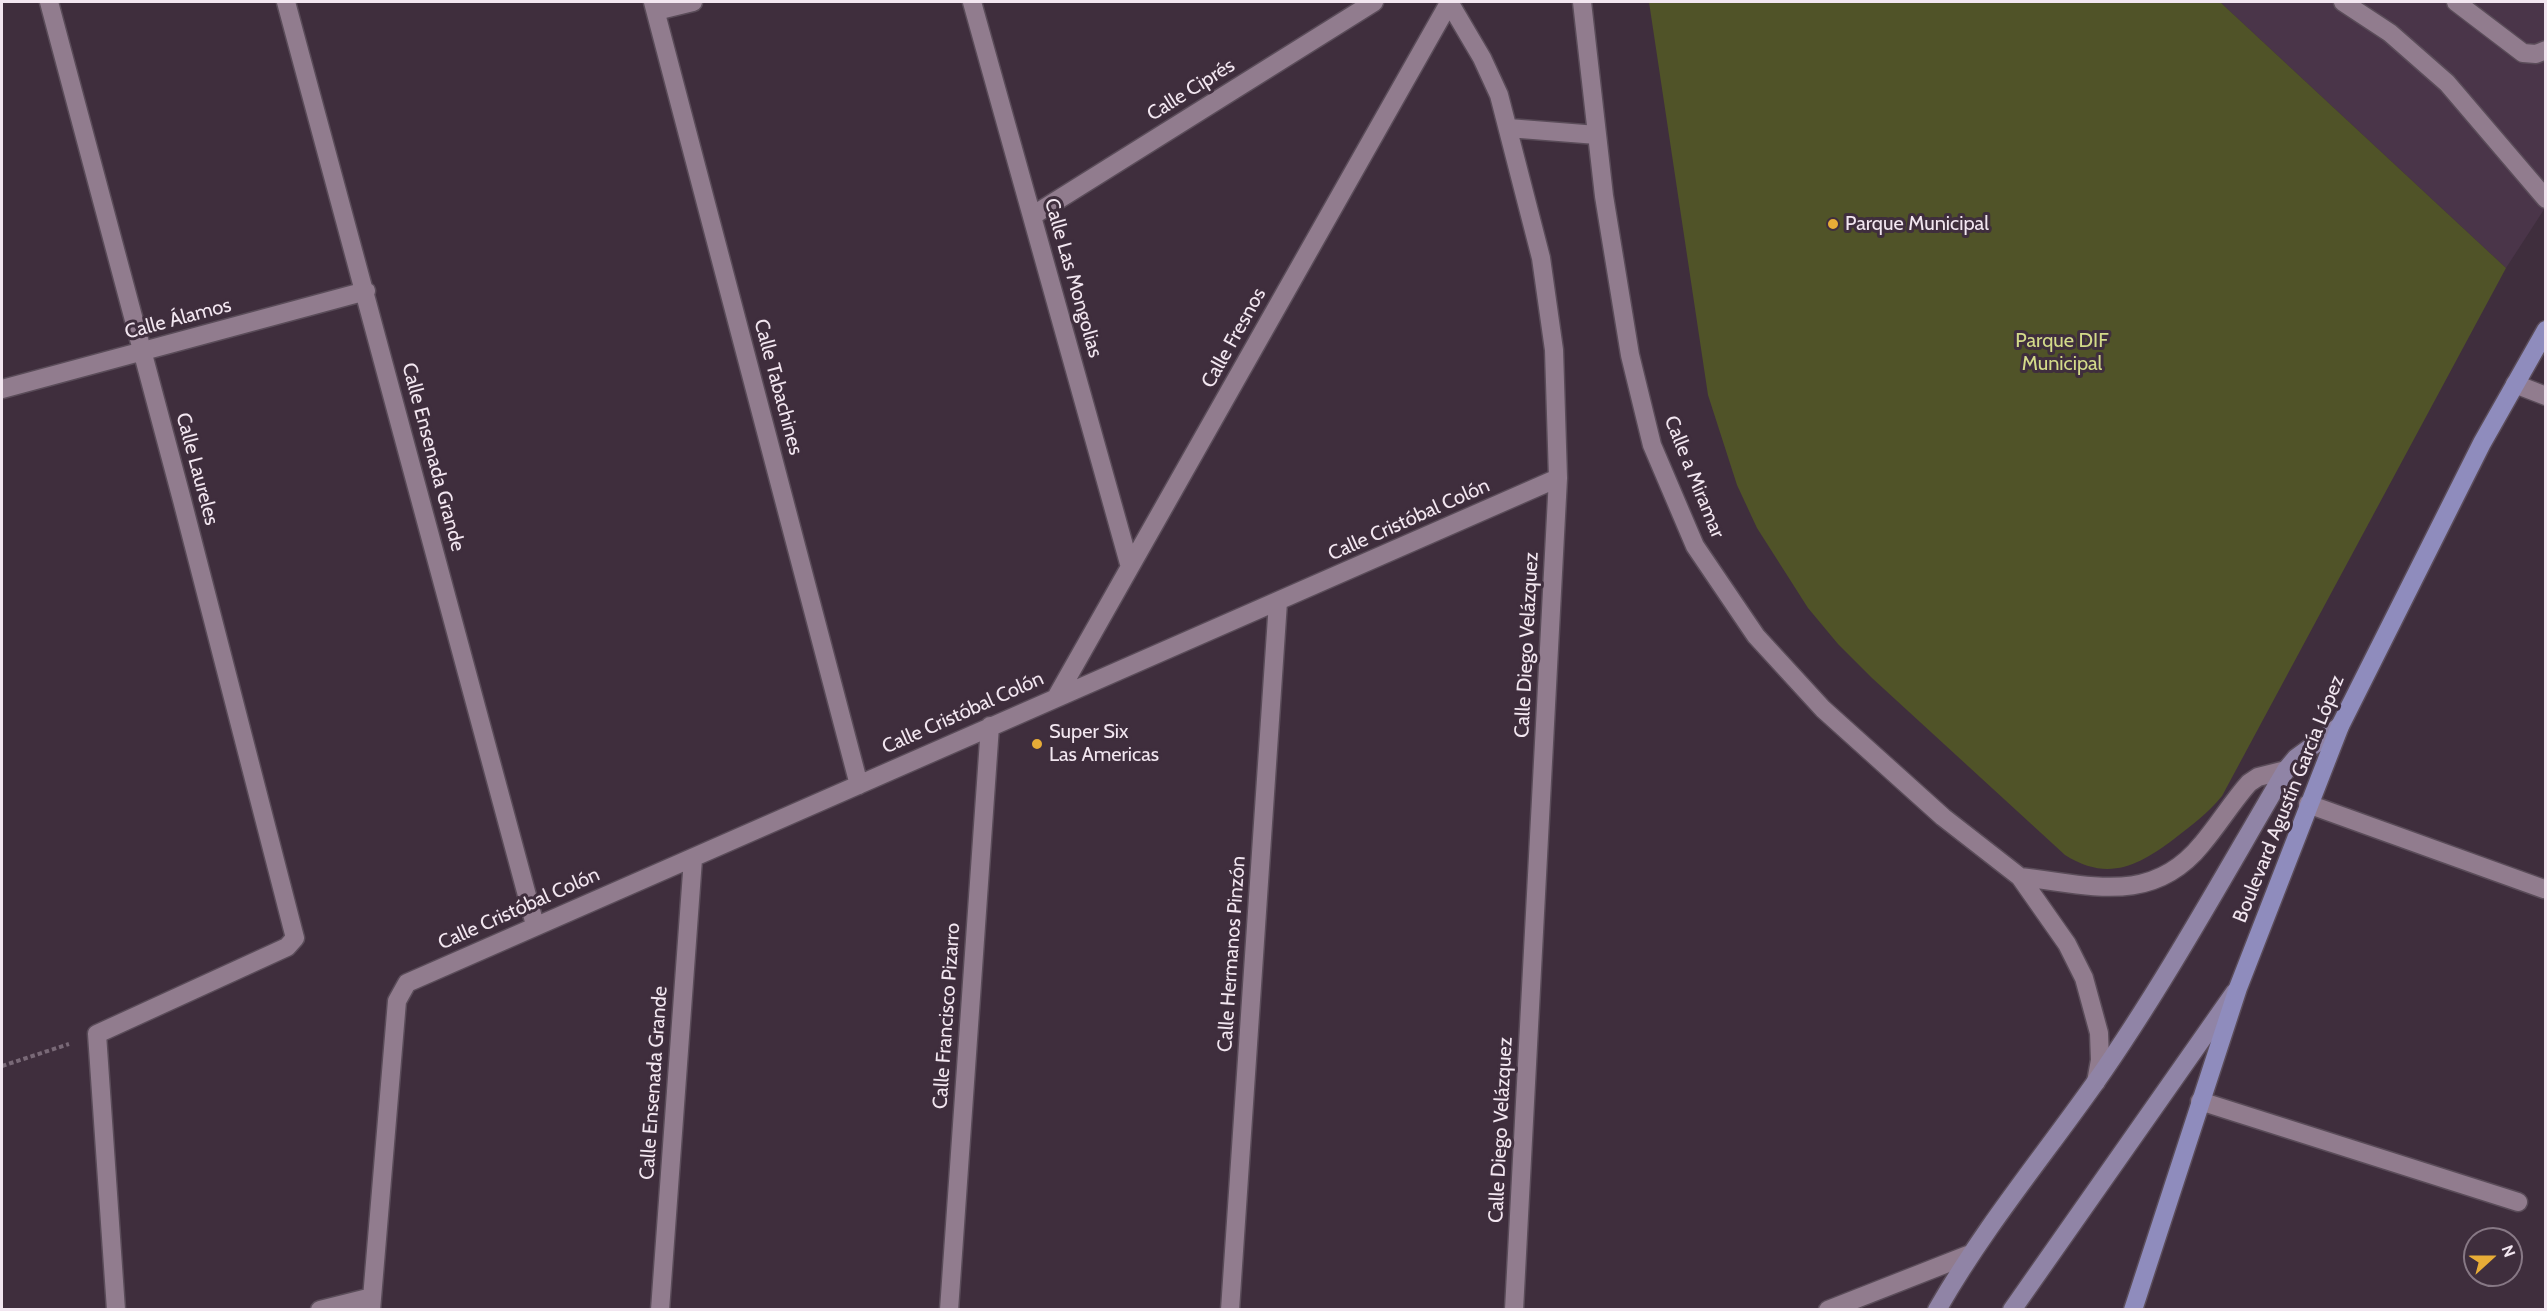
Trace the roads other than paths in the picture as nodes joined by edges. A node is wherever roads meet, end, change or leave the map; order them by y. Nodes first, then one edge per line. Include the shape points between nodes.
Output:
1 (49, 2) edge
2 (285, 2) edge
3 (693, 2) edge
4 (972, 2) edge
5 (1374, 2) edge
6 (1449, 2) edge
7 (1582, 2) edge
8 (2456, 2) edge
9 (2353, 4) edge
10 (655, 6) edge
11 (2546, 50) edge
12 (1509, 128) junction
13 (1597, 135) junction
14 (2546, 199) edge
15 (1032, 216) junction
16 (366, 291) junction
17 (2546, 330) edge
18 (143, 352) junction
19 (2515, 384) junction
20 (2, 389) edge
21 (2546, 396) edge
22 (1558, 478) junction
23 (1130, 567) junction
24 (1278, 602) junction
25 (1057, 696) junction
26 (990, 726) junction
27 (2340, 726) junction
28 (2286, 770) junction
29 (859, 785) junction
30 (2308, 804) junction
31 (693, 859) junction
32 (2020, 878) junction
33 (2544, 889) edge
34 (535, 925) junction
35 (2238, 988) junction
36 (2096, 1082) junction
37 (2200, 1101) junction
38 (2518, 1202) dead end
39 (1968, 1256) junction
40 (371, 1303) edge
41 (116, 1310) edge
42 (320, 1310) edge
43 (660, 1310) edge
44 (949, 1310) edge
45 (1230, 1310) edge
46 (1514, 1310) edge
47 (1828, 1310) edge
48 (1937, 1310) edge
49 (2012, 1310) edge
50 (2133, 1310) edge

1 - 18 street, Calle Laureles
2 - 16 street, Calle Ensenada Grande
3 - 10 street
4 - 15 street, Calle Las Mongolias
5 - 15 street, Calle Ciprés
6 - 12 street, Calle Diego Velázquez via 1482,58
6 - 23 street, Calle Fresnos
7 - 13 street, Calle a Miramar
8 - 11 street via 2523,53
9 - 14 street via 2415,52 2447,83
10 - 29 street, Calle Tabachines
12 - 13 street
12 - 22 street, Calle Diego Velázquez via 1541,258 1552,338
13 - 32 street, Calle a Miramar via 1630,355 1652,445 1695,546 1756,636 1823,709 1943,817
15 - 23 street, Calle Las Mongolias
16 - 18 street, Calle Álamos
16 - 34 street, Calle Ensenada Grande
17 - 19 main road, Boulevard Agustín García López
18 - 20 street, Calle Álamos
18 - 41 street, Calle Laureles via 295,938 287,947 97,1034
19 - 21 street
19 - 27 main road, Boulevard Agustín García López via 2403,595
22 - 24 street, Calle Cristóbal Colón
22 - 46 street, Calle Diego Velázquez
23 - 25 street, Calle Fresnos
24 - 25 street, Calle Cristóbal Colón
24 - 45 street, Calle Hermanos Pinzón
25 - 26 street, Calle Cristóbal Colón
26 - 29 street, Calle Cristóbal Colón
26 - 44 street, Calle Francisco Pizarro
27 - 28 street
27 - 30 main road, Boulevard Agustín García López
28 - 32 street via 2249,783 2202,845 2165,876 2113,889
28 - 36 street
29 - 31 street, Calle Cristóbal Colón
30 - 33 street
30 - 35 main road, Boulevard Agustín García López
31 - 34 street, Calle Cristóbal Colón
31 - 43 street, Calle Ensenada Grande
32 - 36 street, Calle a Miramar via 2067,944 2084,978 2099,1033
34 - 40 street, Calle Cristóbal Colón via 407,983 397,1001
35 - 37 main road, Boulevard Agustín García López
35 - 49 street
36 - 39 street
37 - 38 street
37 - 50 main road, Boulevard Agustín García López
39 - 47 street
39 - 48 street
40 - 42 street

